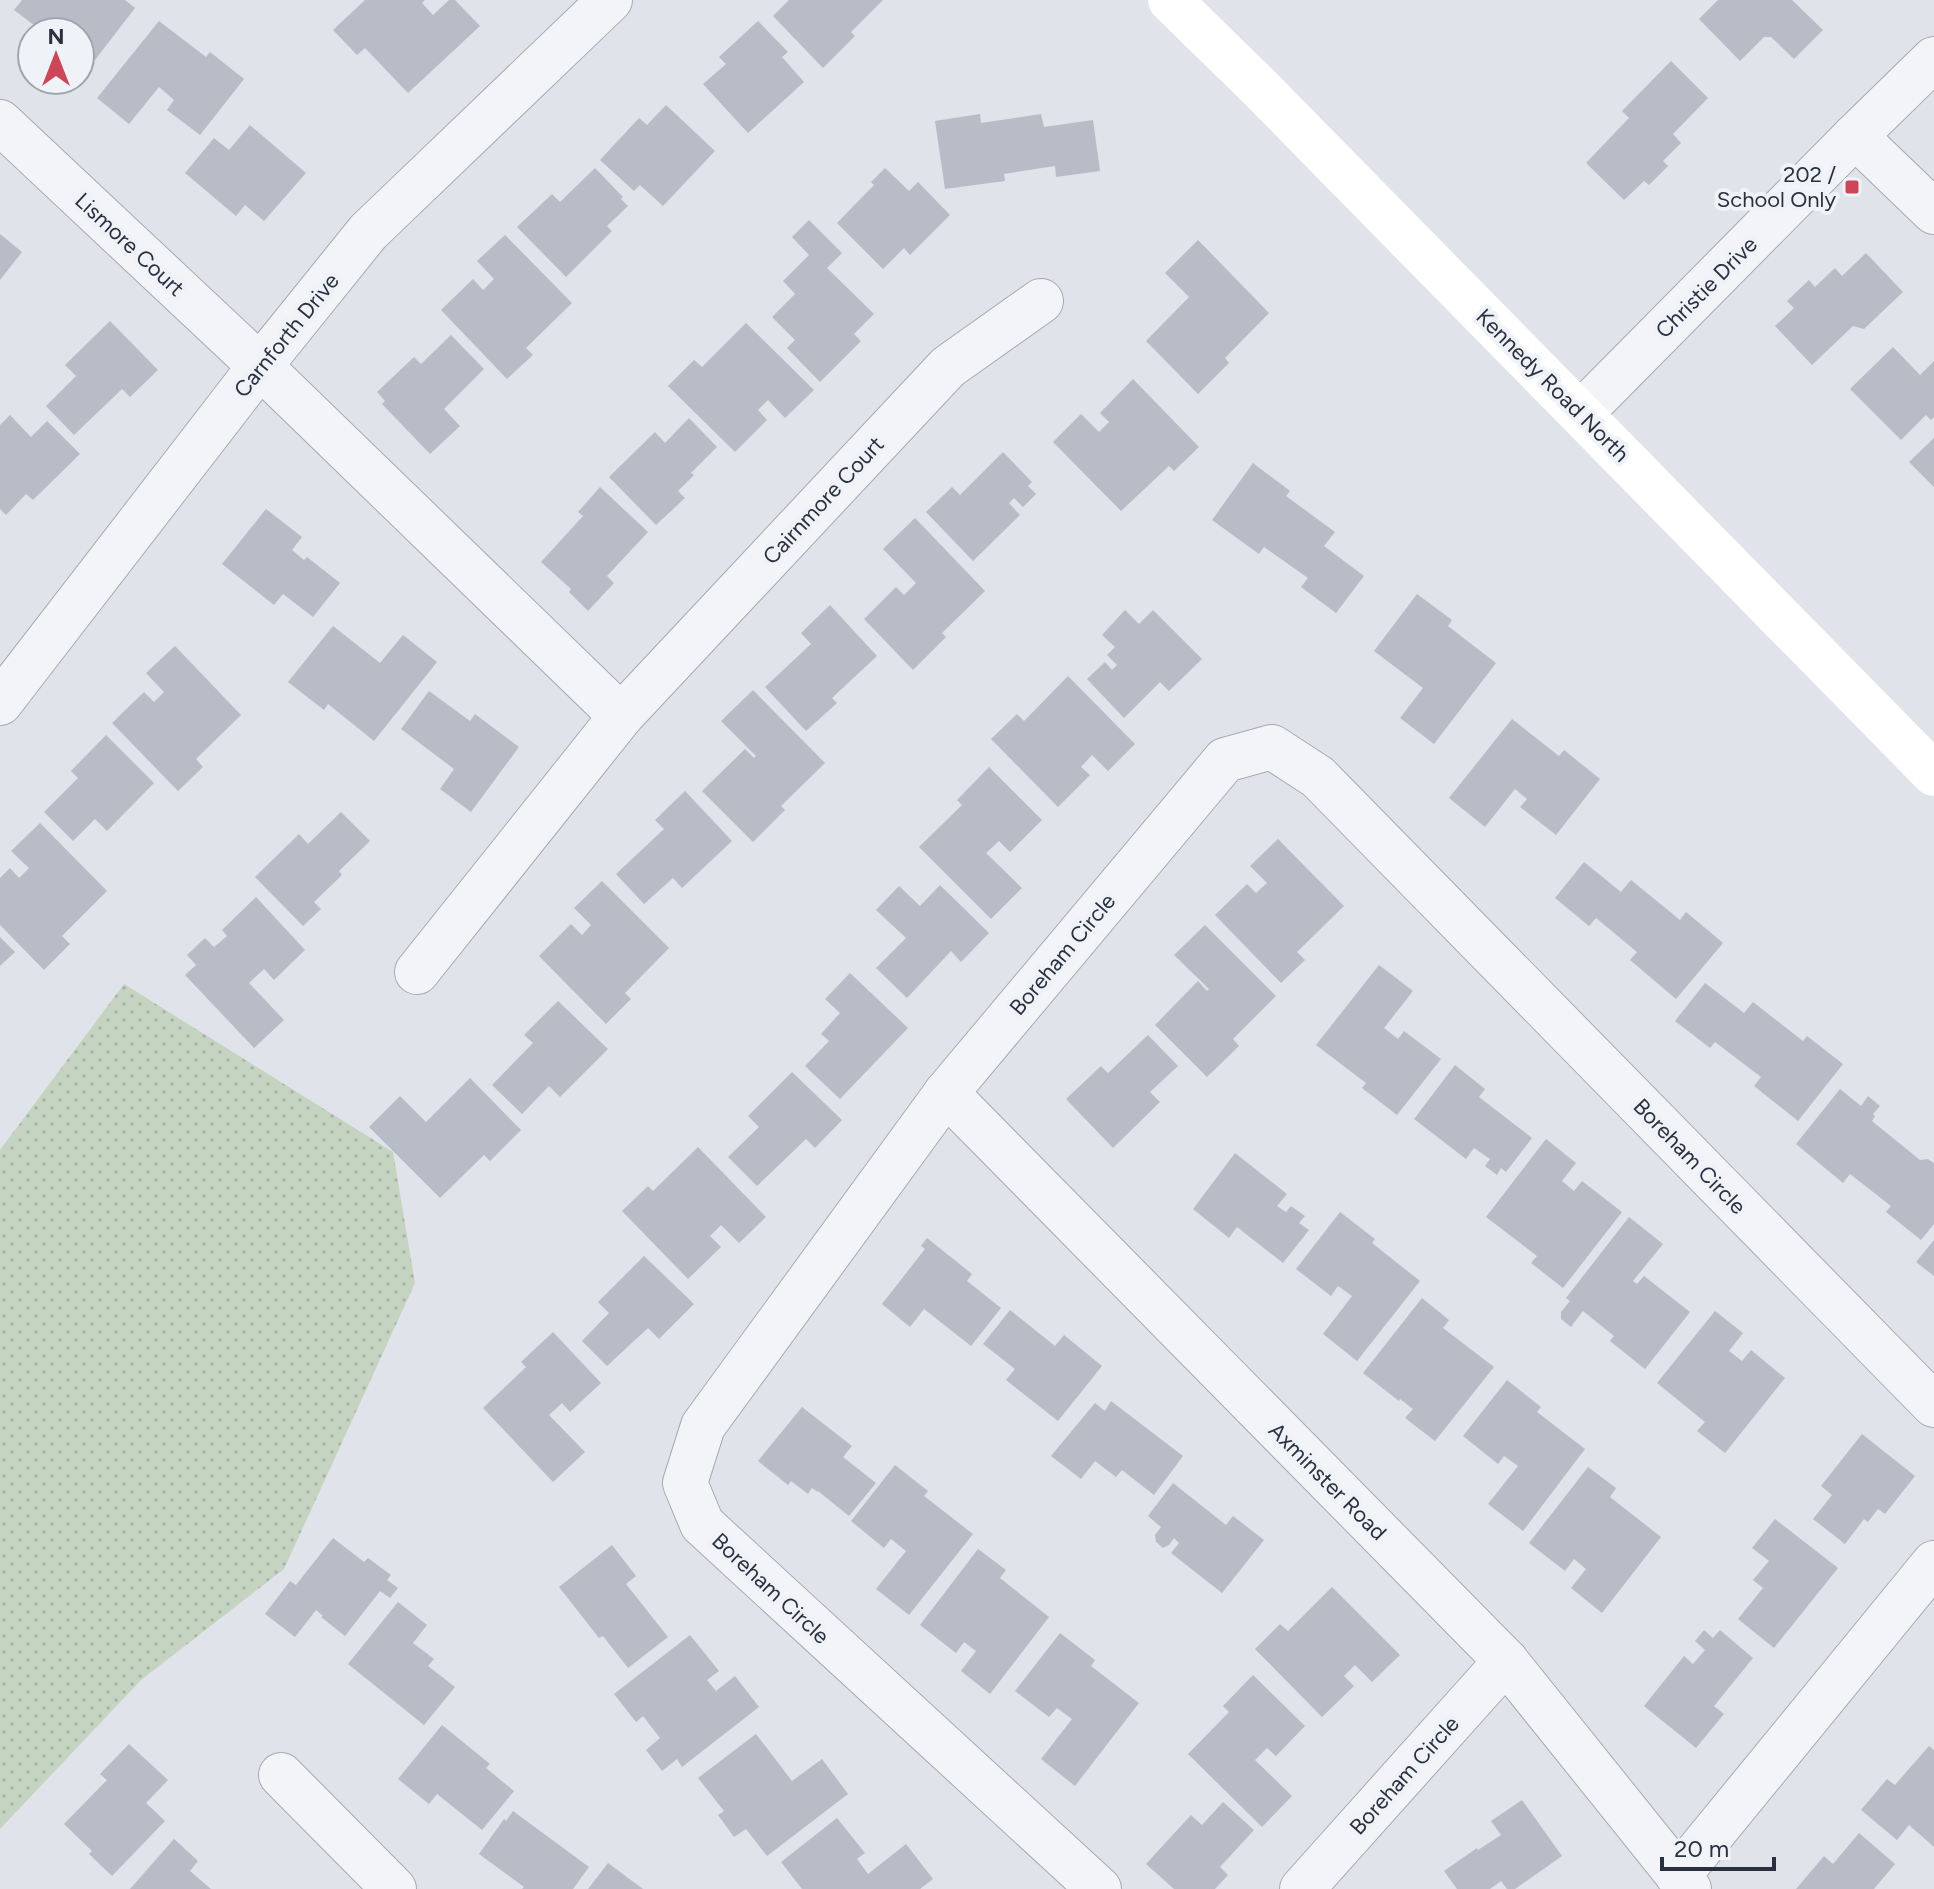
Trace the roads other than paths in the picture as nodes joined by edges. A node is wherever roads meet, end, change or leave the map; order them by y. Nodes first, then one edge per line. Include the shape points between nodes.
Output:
1 (1170, 0) edge
2 (599, 3) edge
3 (1934, 59) edge
4 (0, 122) edge
5 (1855, 136) junction
6 (1934, 212) edge
7 (1041, 301) dead end
8 (260, 366) junction
9 (1581, 413) junction
10 (0, 703) edge
11 (621, 716) junction
12 (1934, 774) edge
13 (417, 972) dead end
14 (946, 1093) junction
15 (1934, 1405) edge
16 (1934, 1563) edge
17 (1506, 1661) junction
18 (281, 1775) dead end
19 (1683, 1882) edge
20 (394, 1889) edge
21 (1099, 1889) edge
22 (1302, 1889) edge

1 - 9 main road, Kennedy Road North
2 - 8 street, Carnforth Drive via 368,232
3 - 5 street, Christie Drive
4 - 8 street, Lismore Court
5 - 6 street
5 - 9 street, Christie Drive
7 - 11 street, Cairnmore Court via 948,367
8 - 10 street, Carnforth Drive
8 - 11 street
9 - 12 main road, Kennedy Road North
11 - 13 street, Cairnmore Court
14 - 15 street, Boreham Circle via 1225,760 1272,747 1318,777
14 - 17 street, Axminster Road
14 - 21 street, Boreham Circle via 703,1426 685,1483 702,1524
16 - 19 street
17 - 19 street, Axminster Road
17 - 22 street, Boreham Circle
18 - 20 street

